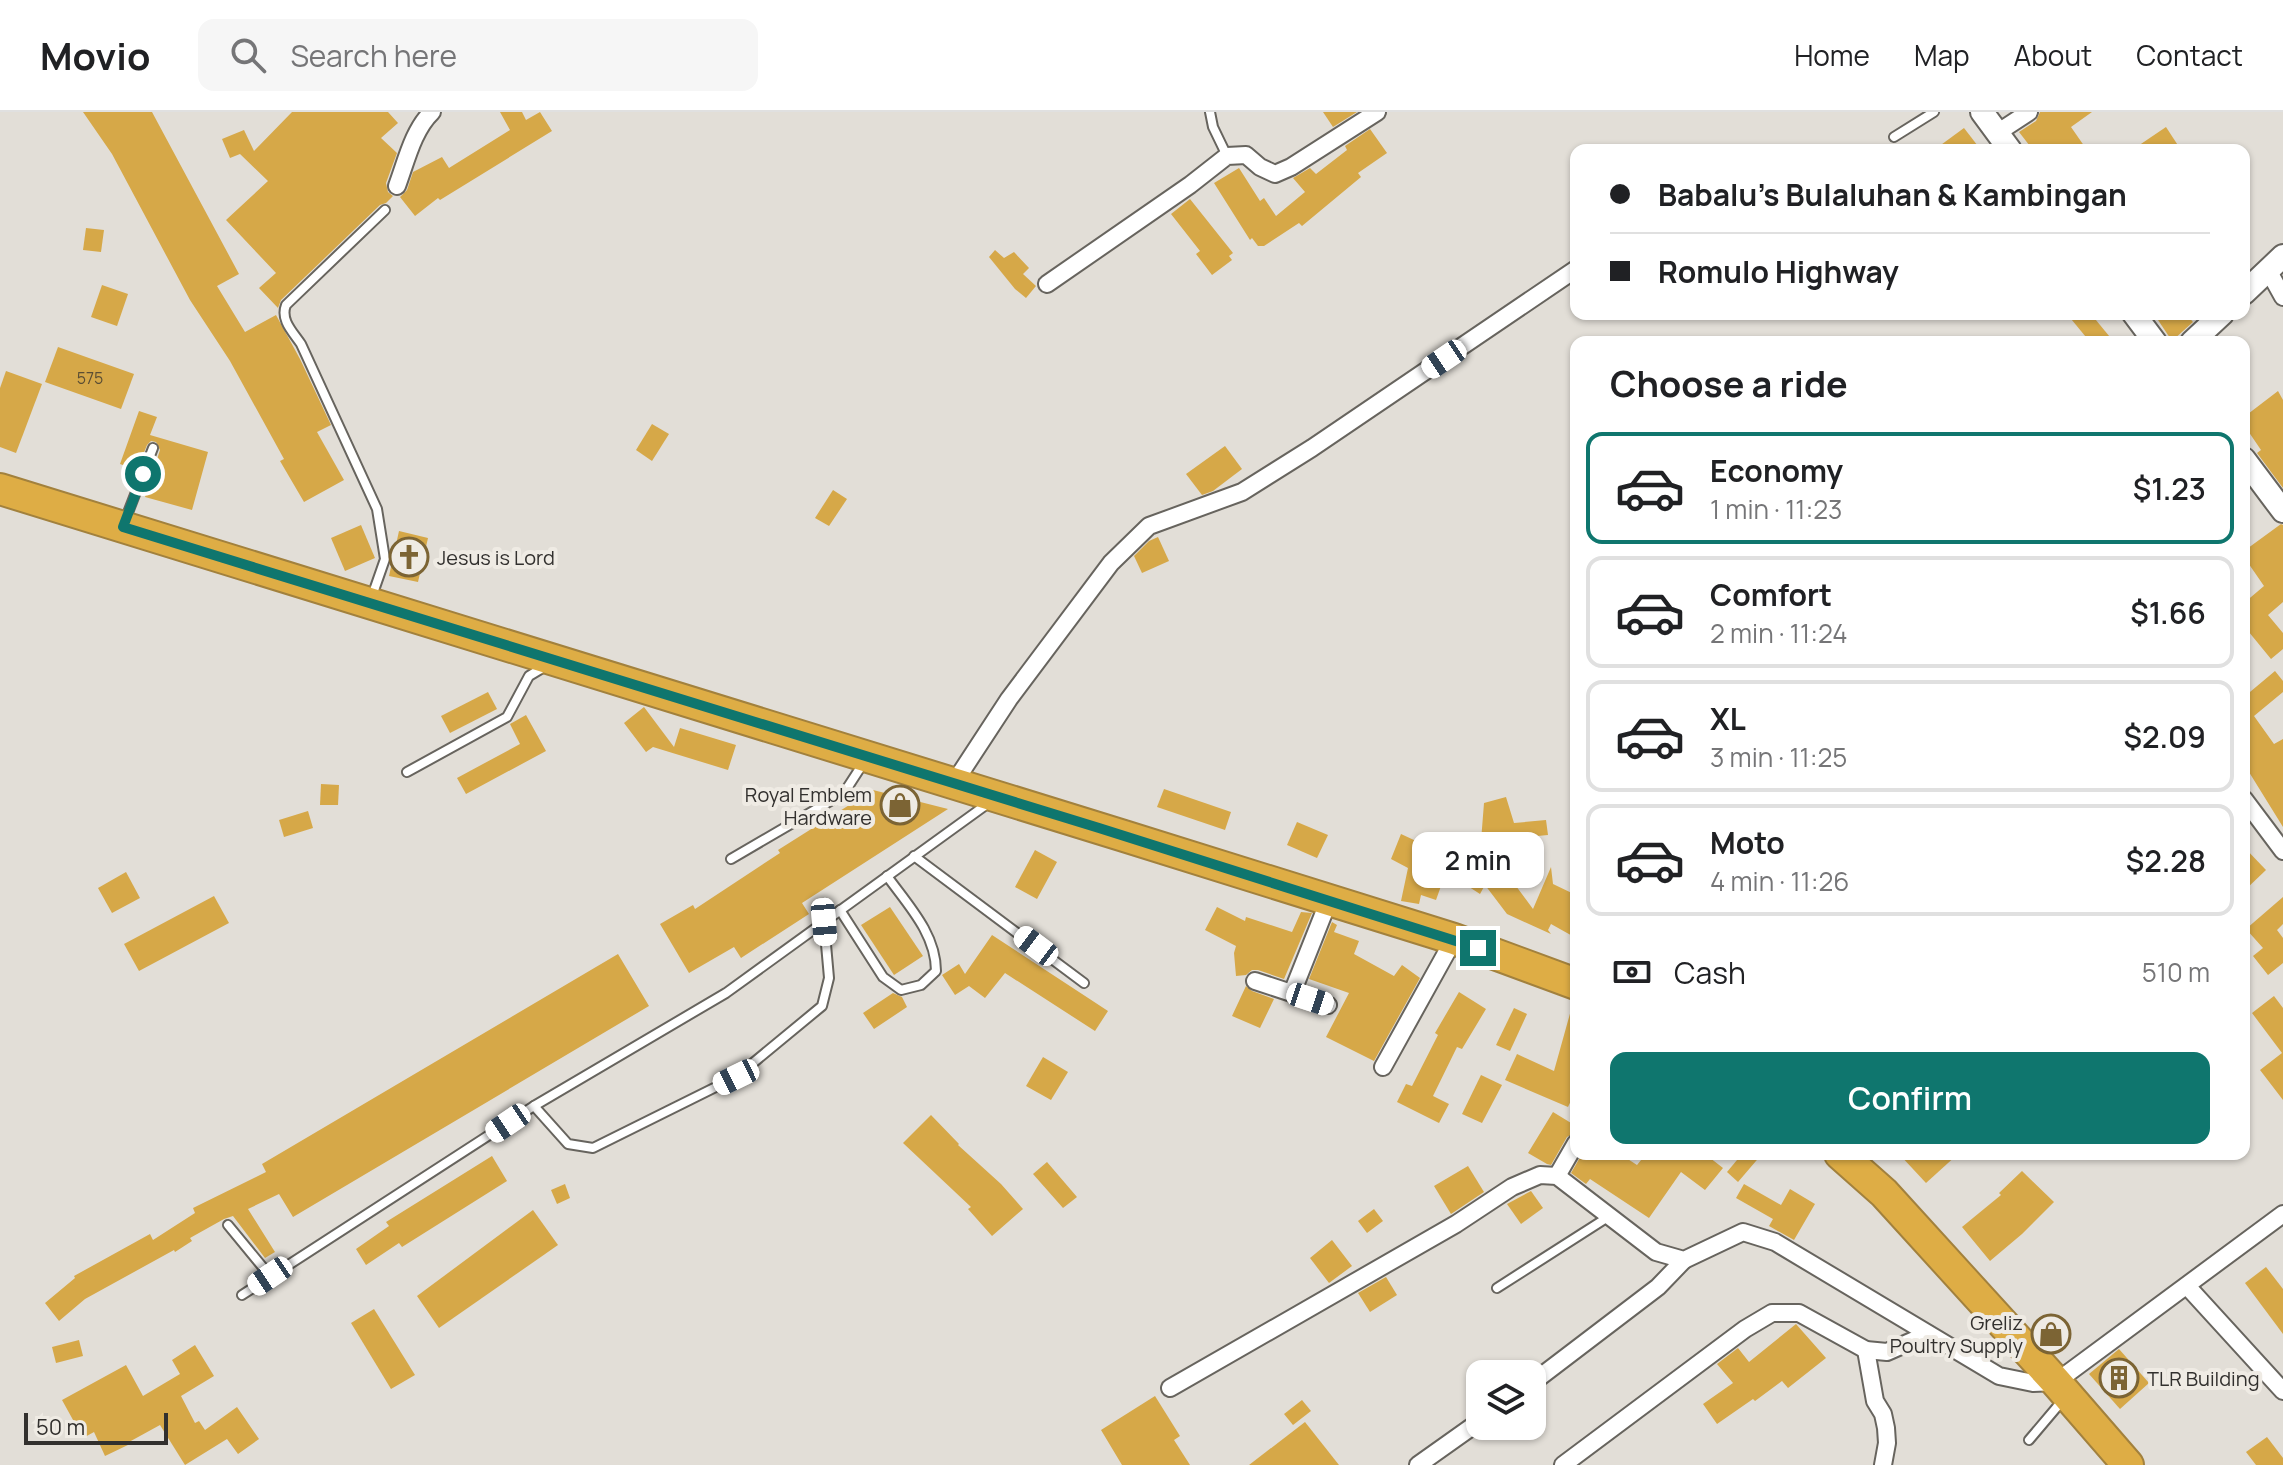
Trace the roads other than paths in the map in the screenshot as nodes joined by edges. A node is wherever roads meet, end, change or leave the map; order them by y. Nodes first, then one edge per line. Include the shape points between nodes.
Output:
1 (432, 112) edge
2 (1210, 112) edge
3 (1377, 112) edge
4 (1934, 112) edge
5 (1982, 112) edge
6 (2029, 112) edge
7 (1894, 137) dead end
8 (2004, 141) edge
9 (1227, 156) junction
10 (397, 186) dead end
11 (385, 210) dead end
12 (2275, 263) edge
13 (1570, 273) edge
14 (1047, 284) dead end
15 (2250, 287) edge
16 (2283, 297) edge
17 (2216, 320) edge
18 (2198, 336) edge
19 (153, 448) dead end
20 (2250, 467) edge
21 (0, 489) edge
22 (2283, 511) edge
23 (123, 527) junction
24 (369, 603) junction
25 (554, 660) junction
26 (868, 757) junction
27 (407, 772) dead end
28 (954, 783) junction
29 (997, 796) junction
30 (2250, 807) edge
31 (2283, 851) edge
32 (914, 856) junction
33 (731, 859) dead end
34 (887, 876) junction
35 (1329, 900) junction
36 (840, 910) junction
37 (824, 922) junction
38 (1454, 939) junction
39 (1255, 981) dead end
40 (1570, 982) edge
41 (1084, 983) dead end
42 (1292, 993) junction
43 (1328, 1005) dead end
44 (1383, 1067) dead end
45 (534, 1106) junction
46 (1570, 1153) edge
47 (1847, 1160) edge
48 (1557, 1176) junction
49 (2283, 1214) edge
50 (1608, 1217) junction
51 (228, 1225) dead end
52 (1684, 1260) junction
53 (270, 1276) junction
54 (2187, 1286) junction
55 (1497, 1288) dead end
56 (242, 1295) dead end
57 (1928, 1334) junction
58 (1866, 1350) junction
59 (1546, 1372) edge
60 (1170, 1388) dead end
61 (2062, 1388) junction
62 (2283, 1391) edge
63 (1466, 1431) edge
64 (2029, 1440) dead end
65 (1418, 1465) edge
66 (1563, 1465) edge
67 (1883, 1465) edge
68 (2128, 1465) edge

1 - 10 street via 415,137
2 - 9 lane
3 - 9 street via 1275,174 1246,155
4 - 7 lane
5 - 8 street
6 - 8 street
9 - 14 street
11 - 24 lane via 283,312 377,509 385,559
12 - 15 street
12 - 16 street
13 - 28 street via 1242,492 1149,526 1111,563 1009,699
17 - 18 street
19 - 23 lane
20 - 22 street
21 - 23 highway
23 - 24 highway
24 - 25 highway
25 - 26 highway
25 - 27 lane via 529,676 507,717
26 - 28 highway
26 - 33 lane via 844,793
28 - 29 highway
29 - 32 lane
29 - 35 highway
30 - 31 street
32 - 34 lane
32 - 41 lane
34 - 36 lane
34 - 36 lane via 922,924 936,954 936,971 921,985 901,990 883,977
35 - 38 highway
35 - 42 street
36 - 37 lane
37 - 45 lane via 726,993
37 - 45 lane via 829,978 822,1006 736,1077 593,1148 568,1144
38 - 40 highway
38 - 44 street
39 - 42 street
42 - 43 street
45 - 53 lane
46 - 48 street
47 - 61 highway via 1884,1193
48 - 50 street
48 - 60 street via 1540,1175 1512,1187
49 - 54 street
50 - 52 street via 1656,1252
50 - 55 lane
51 - 53 lane
52 - 57 street via 1743,1232 1775,1242
52 - 59 street via 1658,1287
53 - 56 lane
54 - 61 street
54 - 62 street
57 - 58 street via 1887,1352
57 - 61 street via 1999,1376
58 - 66 street via 1799,1313 1772,1313
58 - 67 street via 1886,1428
61 - 64 lane
61 - 68 highway
63 - 65 street

